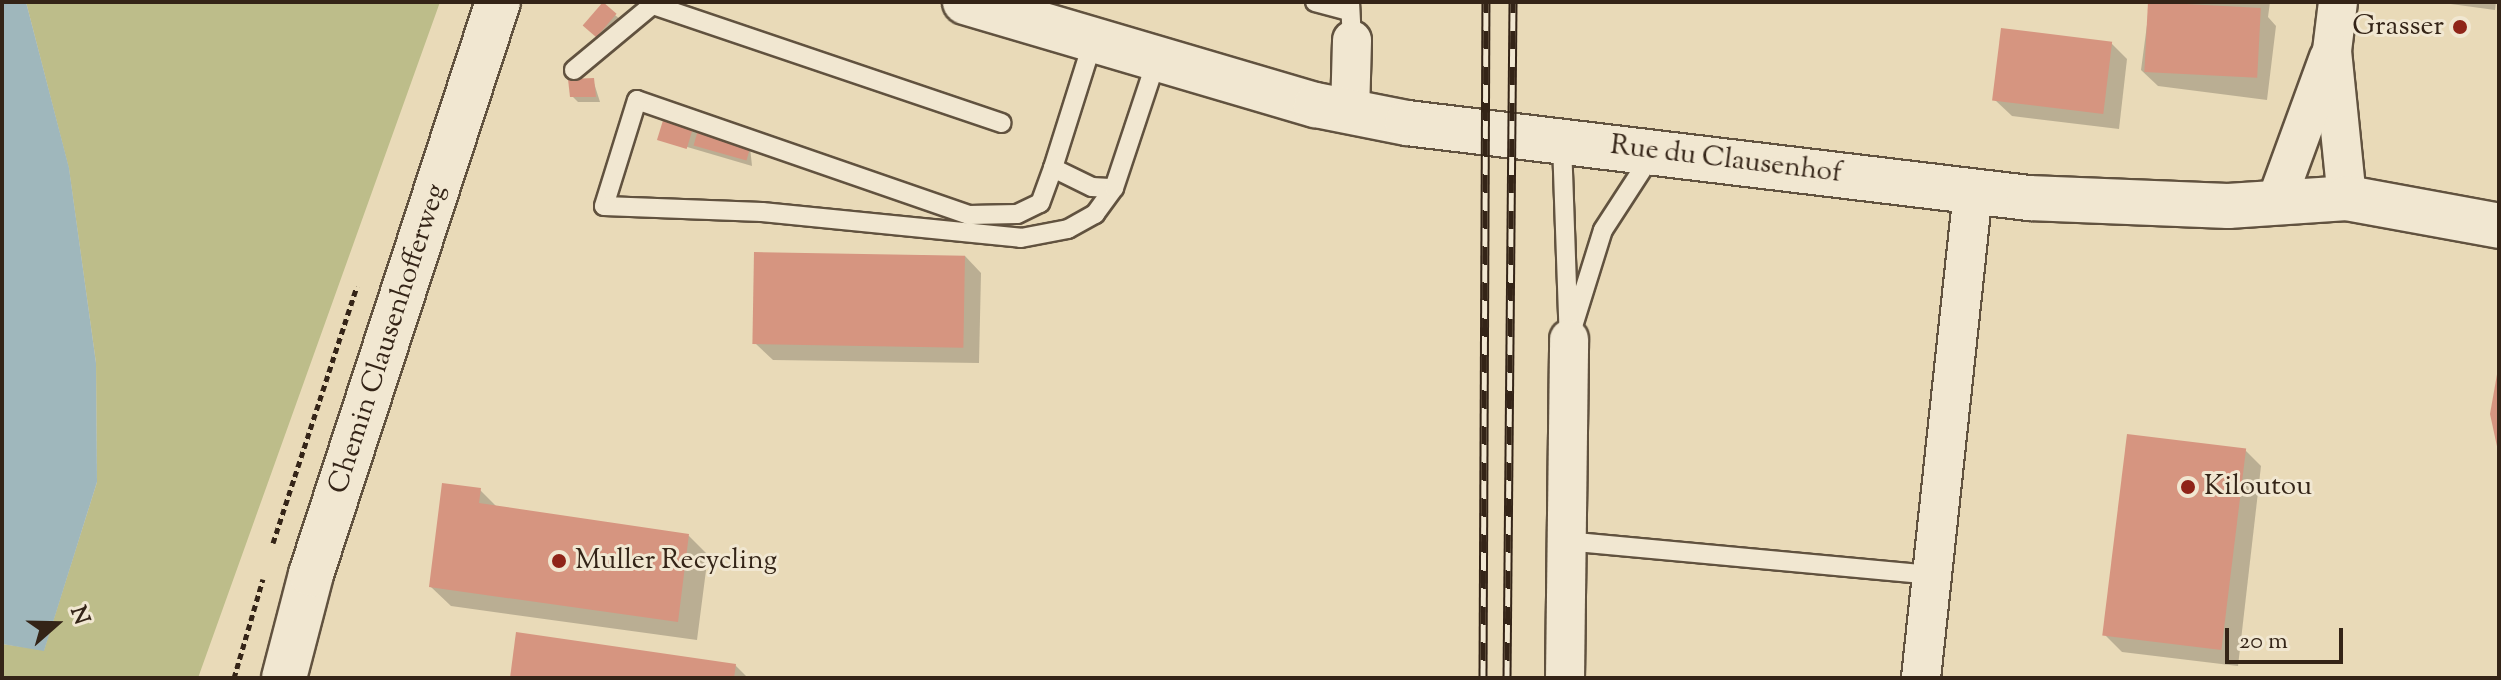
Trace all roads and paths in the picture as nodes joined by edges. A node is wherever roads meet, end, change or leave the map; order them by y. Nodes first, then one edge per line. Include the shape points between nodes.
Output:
1 (498, 2) edge
2 (965, 2) edge
3 (1315, 2) edge
4 (2338, 2) edge
5 (654, 3) edge
6 (1347, 14) edge
7 (1093, 41) junction
8 (2332, 51) junction
9 (1157, 59) junction
10 (574, 70) dead end
11 (1350, 113) junction
12 (1002, 123) dead end
13 (1562, 140) junction
14 (1655, 150) junction
15 (1053, 168) junction
16 (1114, 188) junction
17 (1973, 191) junction
18 (2347, 198) junction
19 (2276, 202) junction
20 (2499, 226) edge
21 (1569, 339) junction
22 (1566, 541) junction
23 (1935, 575) junction
24 (284, 678) edge
25 (1565, 678) edge
26 (1921, 678) edge

1 - 24 street, Chemin Clausenhofferweg via 311,574
2 - 7 street, Rue du Clausenhof
3 - 6 lane
4 - 8 street
5 - 10 lane
5 - 12 lane
6 - 11 street
7 - 9 street, Rue du Clausenhof
7 - 15 lane
8 - 18 street
8 - 19 street
9 - 11 street, Rue du Clausenhof
9 - 16 lane
11 - 13 street, Rue du Clausenhof
13 - 14 street, Rue du Clausenhof
13 - 21 lane
14 - 17 street, Rue du Clausenhof
14 - 21 lane via 1603,230
15 - 16 lane via 1092,187
15 - 16 lane via 1040,203 1017,214 969,215 637,100 604,206 762,212 1021,238 1068,229 1095,214
17 - 19 street, Rue du Clausenhof via 2228,206
17 - 23 street
18 - 19 street, Rue du Clausenhof
18 - 20 street, Rue du Clausenhof
21 - 22 street
22 - 23 lane
22 - 25 street
23 - 26 street

